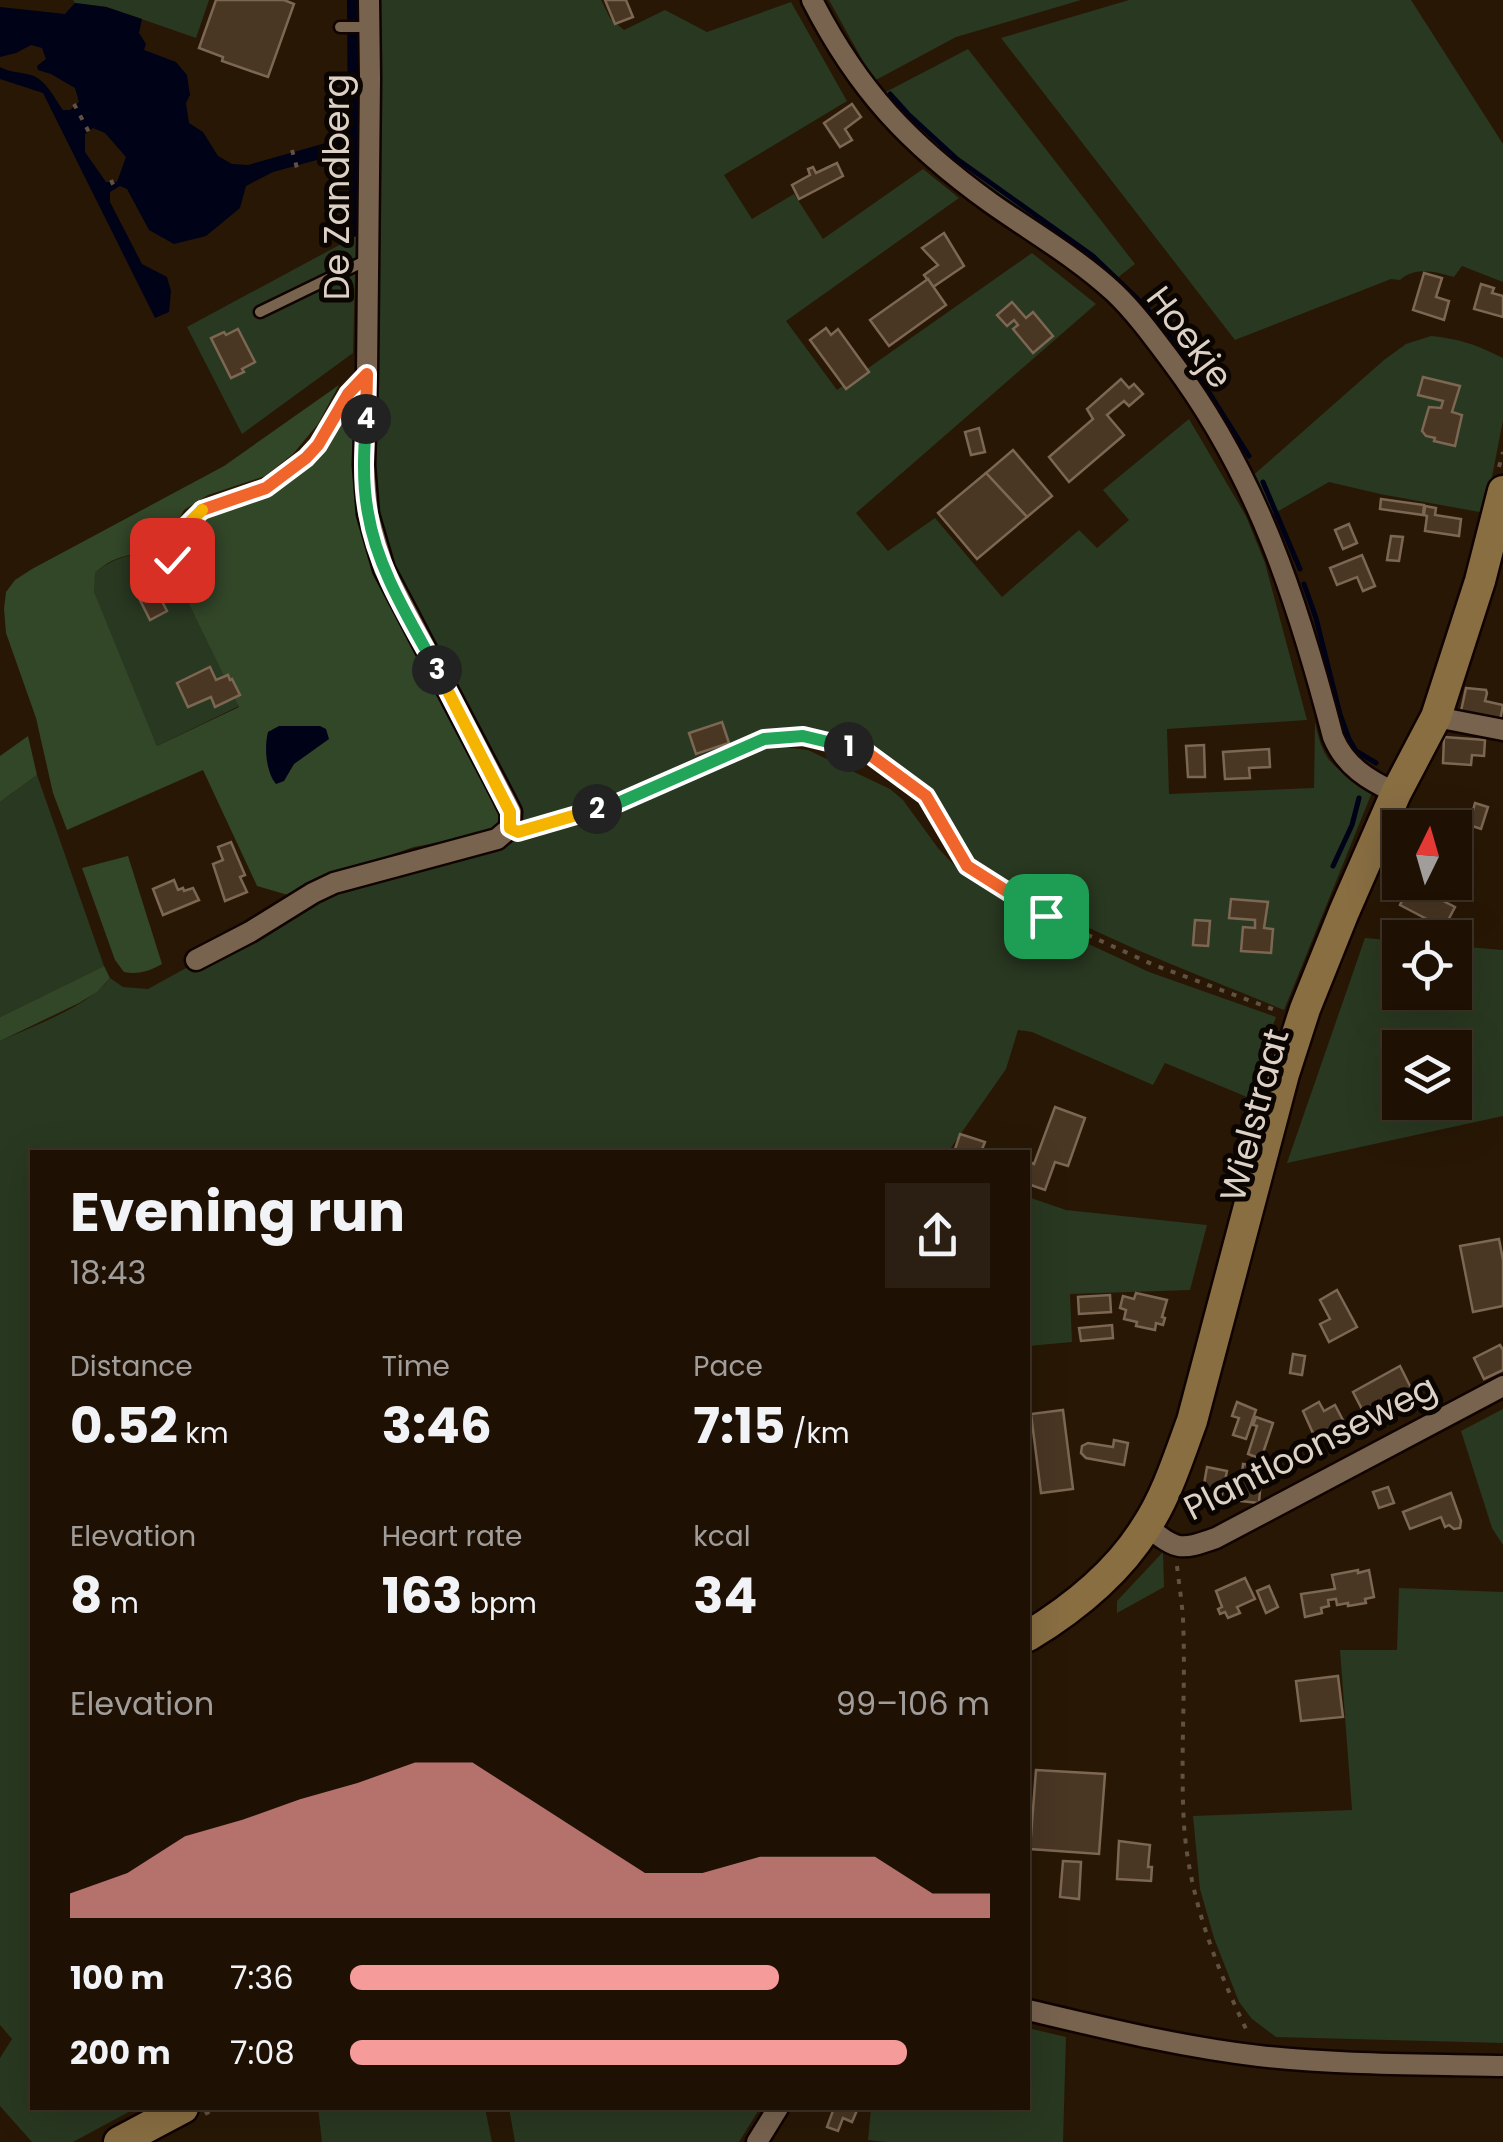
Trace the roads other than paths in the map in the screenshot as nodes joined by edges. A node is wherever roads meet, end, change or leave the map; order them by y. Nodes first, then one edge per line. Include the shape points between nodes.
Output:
1 (369, 0) edge
2 (812, 0) edge
3 (340, 27) dead end
4 (369, 27) junction
5 (368, 260) junction
6 (260, 312) dead end
7 (1503, 492) edge
8 (1436, 717) junction
9 (1503, 730) edge
10 (1396, 793) junction
11 (196, 960) dead end
12 (1503, 1386) edge
13 (1147, 1527) junction
14 (1030, 1635) edge
15 (1030, 2010) edge
16 (1503, 2066) edge
17 (179, 2110) edge
18 (777, 2110) edge
19 (119, 2142) edge
20 (757, 2142) edge

1 - 4 street, De Zandberg
2 - 10 street, Hoekje via 838,49 913,140 1114,292 1191,388 1268,529 1339,752
3 - 4 lane
4 - 5 street, De Zandberg
5 - 6 lane
5 - 11 street, De Zandberg via 368,514 384,568 510,812 510,828 497,838 334,883
7 - 8 street, Wielstraat
8 - 9 street
8 - 10 street, Wielstraat
10 - 13 street, Wielstraat via 1301,1020 1192,1421
12 - 13 street, Plantloonseweg via 1216,1538 1175,1546
13 - 14 street, Wielstraat via 1084,1598
15 - 16 street via 1258,2056
17 - 19 street
18 - 20 street

